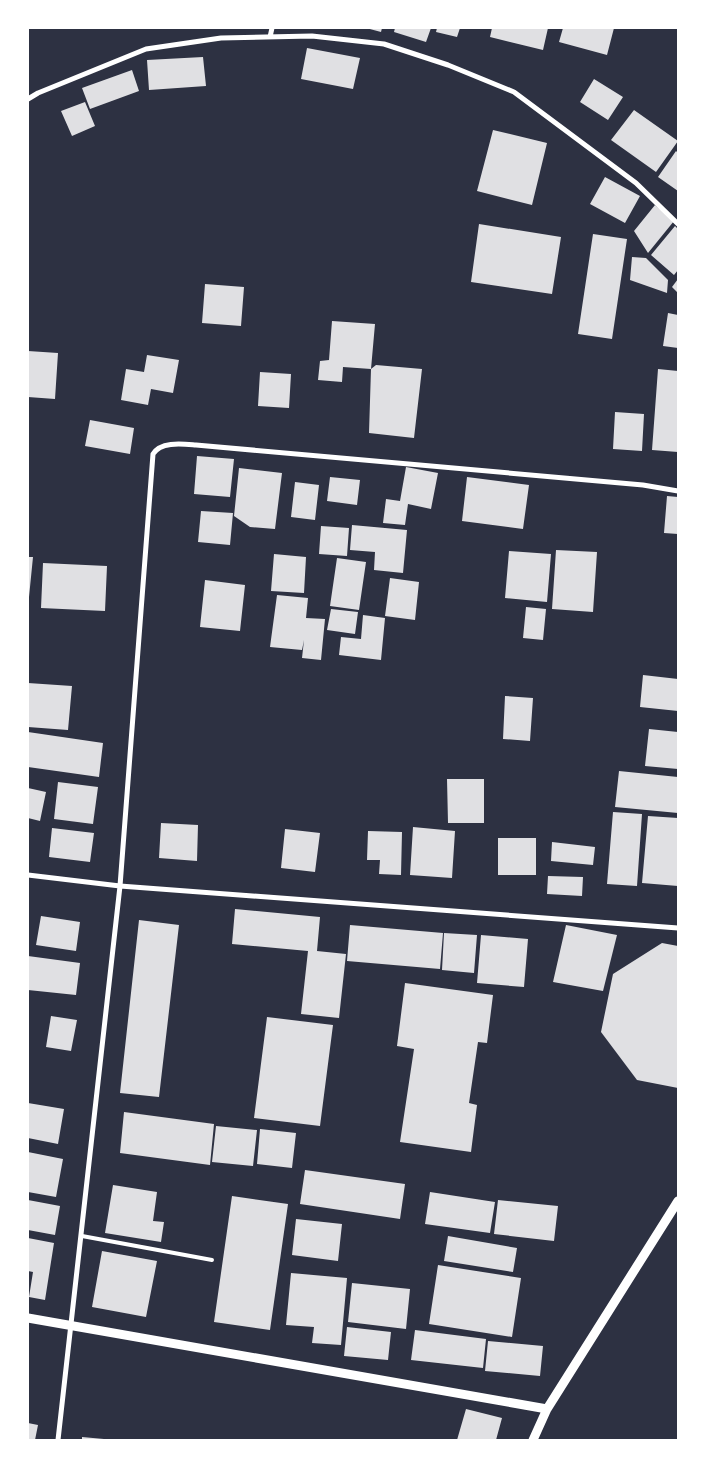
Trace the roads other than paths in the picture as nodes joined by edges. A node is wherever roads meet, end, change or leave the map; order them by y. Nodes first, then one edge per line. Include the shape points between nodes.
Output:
1 (272, 28) edge
2 (270, 37) junction
3 (28, 100) edge
4 (678, 224) edge
5 (678, 490) edge
6 (28, 875) edge
7 (120, 886) junction
8 (678, 928) edge
9 (678, 1201) edge
10 (82, 1236) junction
11 (212, 1260) dead end
12 (28, 1318) edge
13 (71, 1326) junction
14 (547, 1409) junction
15 (58, 1440) edge
16 (533, 1440) edge

1 - 2 street
2 - 3 street via 221,38 146,49
2 - 4 street via 312,36 384,44 514,92 636,183
5 - 7 street via 196,445 173,444 155,451
6 - 7 street
7 - 8 street
7 - 10 street
9 - 14 street
10 - 11 lane
10 - 13 street
12 - 13 street
13 - 14 street
13 - 15 street
14 - 16 street

